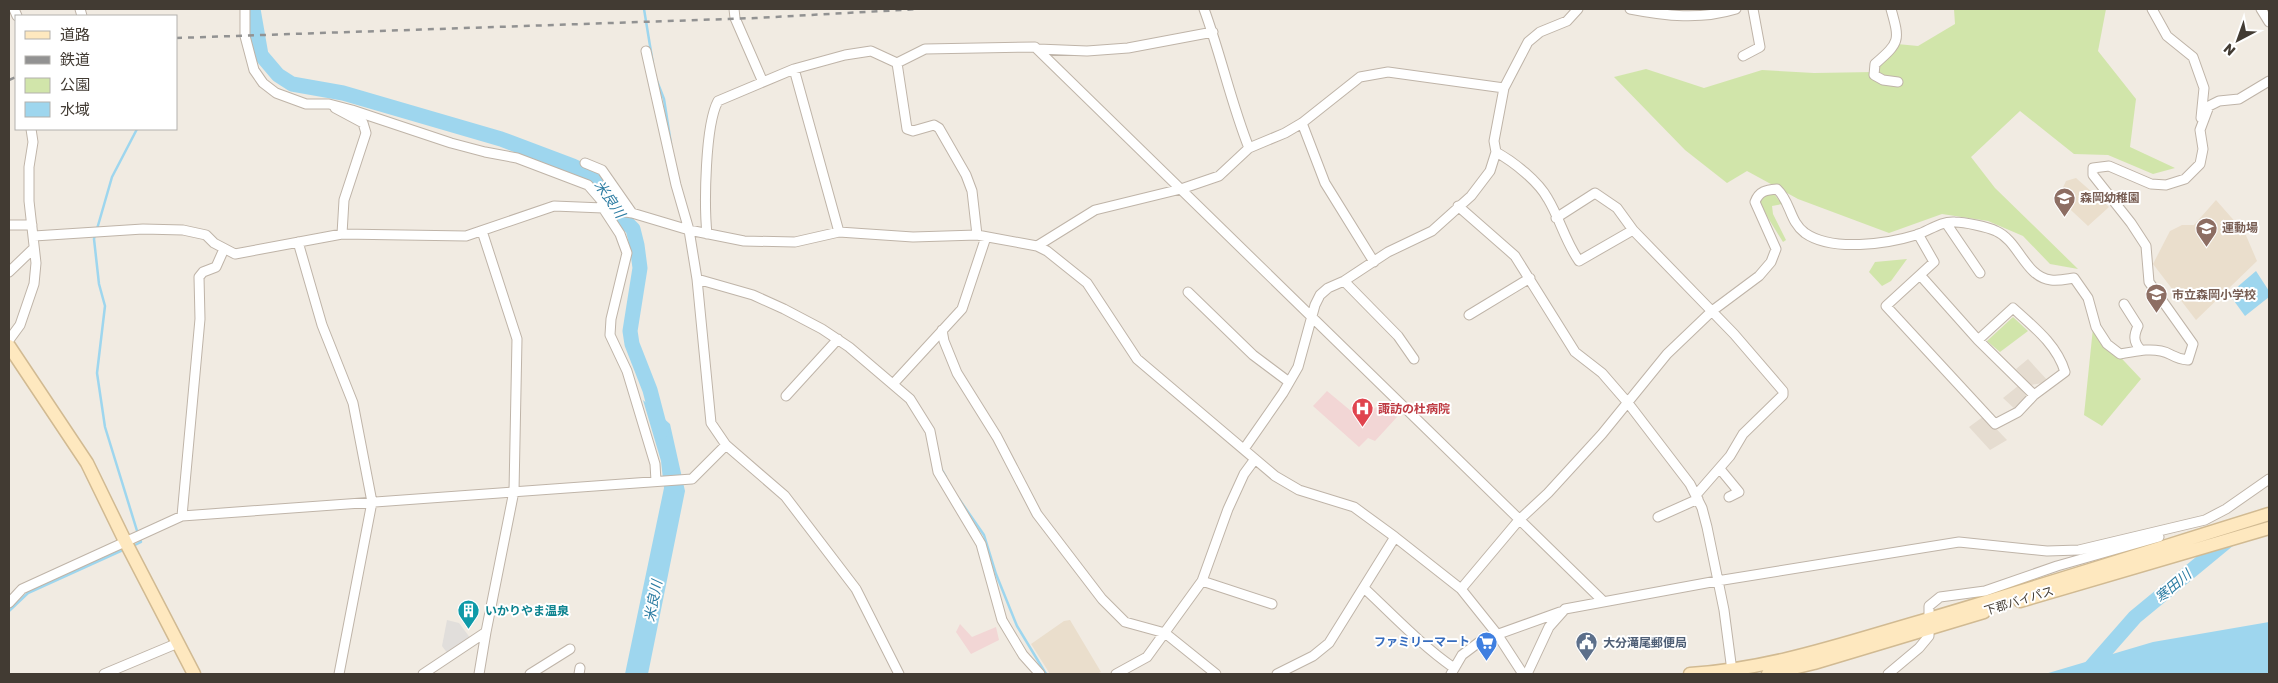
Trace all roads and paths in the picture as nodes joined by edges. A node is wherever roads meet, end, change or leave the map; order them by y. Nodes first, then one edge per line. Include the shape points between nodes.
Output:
1 (245, 9) edge
2 (734, 9) edge
3 (1204, 9) edge
4 (1578, 9) edge
5 (1630, 9) edge
6 (1736, 9) edge
7 (1753, 9) edge
8 (1891, 9) edge
9 (2152, 9) edge
10 (2260, 9) edge
11 (2269, 22) edge
12 (1213, 32) junction
13 (1038, 49) junction
14 (646, 51) dead end
15 (1743, 56) dead end
16 (897, 63) junction
17 (794, 68) junction
18 (762, 80) junction
19 (2269, 81) edge
20 (1898, 82) dead end
21 (1504, 88) junction
22 (329, 104) junction
23 (1302, 123) junction
24 (31, 130) edge
25 (2200, 130) junction
26 (1249, 148) junction
27 (1496, 152) junction
28 (585, 162) dead end
29 (1181, 189) junction
30 (1458, 206) junction
31 (603, 208) junction
32 (632, 213) junction
33 (1556, 218) junction
34 (1946, 223) junction
35 (9, 225) edge
36 (32, 225) junction
37 (688, 230) junction
38 (1633, 230) junction
39 (482, 231) junction
40 (839, 232) junction
41 (342, 234) junction
42 (707, 234) junction
43 (1918, 234) junction
44 (34, 236) junction
45 (982, 236) junction
46 (298, 242) junction
47 (1037, 246) junction
48 (34, 248) junction
49 (224, 249) junction
50 (1374, 262) junction
51 (9, 272) edge
52 (1980, 273) dead end
53 (1920, 275) junction
54 (1530, 278) junction
55 (698, 279) junction
56 (1344, 281) junction
57 (1188, 292) dead end
58 (2124, 304) dead end
59 (1712, 311) junction
60 (1469, 315) dead end
61 (1312, 316) junction
62 (942, 330) junction
63 (838, 339) junction
64 (9, 340) edge
65 (1978, 340) junction
66 (9, 346) edge
67 (2140, 349) junction
68 (1414, 359) dead end
69 (1290, 382) junction
70 (893, 384) junction
71 (2034, 395) junction
72 (786, 396) dead end
73 (1628, 403) junction
74 (726, 445) junction
75 (1244, 449) junction
76 (1255, 459) junction
77 (1720, 469) junction
78 (2269, 478) edge
79 (656, 481) junction
80 (514, 491) junction
81 (1697, 497) junction
82 (1729, 497) dead end
83 (372, 502) junction
84 (2269, 514) edge
85 (182, 516) junction
86 (1658, 517) dead end
87 (1520, 520) junction
88 (2185, 526) junction
89 (2269, 528) edge
90 (1395, 537) junction
91 (125, 541) junction
92 (2146, 558) junction
93 (1717, 580) junction
94 (1202, 581) junction
95 (1364, 588) junction
96 (1461, 589) junction
97 (1603, 601) junction
98 (9, 603) edge
99 (1272, 604) dead end
100 (1560, 612) junction
101 (1929, 624) junction
102 (486, 632) junction
103 (1165, 633) junction
104 (1497, 634) junction
105 (178, 644) junction
106 (570, 649) dead end
107 (1732, 670) junction
108 (1452, 671) edge
109 (104, 674) edge
110 (194, 674) edge
111 (339, 674) edge
112 (423, 674) edge
113 (479, 674) edge
114 (530, 674) edge
115 (899, 674) edge
116 (1040, 674) edge
117 (1116, 674) edge
118 (1216, 674) edge
119 (1277, 674) edge
120 (1523, 674) edge
121 (1527, 674) edge
122 (1690, 674) edge
123 (1768, 674) edge
124 (1888, 674) edge

1 - 22 street via 249,55 263,83 289,99 306,104
2 - 18 street
3 - 12 street
4 - 21 street via 1567,21 1533,36
5 - 6 street via 1663,15 1709,16
7 - 15 street via 1760,47
8 - 20 street via 1898,34 1894,48 1875,64 1874,75
9 - 25 street via 2167,36 2193,58 2204,88
10 - 11 street
12 - 13 street via 1128,48 1088,51
12 - 26 street via 1235,113
13 - 16 street via 932,48 918,51
13 - 29 street
14 - 37 street
16 - 17 street via 871,51
16 - 45 street via 907,129 913,131 934,125 939,128 966,175
17 - 18 street
17 - 40 street
18 - 42 street via 718,101 713,110 704,204
19 - 25 street via 2239,99 2219,101 2209,106
21 - 23 street via 1388,72 1360,77
21 - 27 street via 1494,134
22 - 31 street via 459,145 526,161 588,185 601,200
22 - 41 street via 364,123 366,134 344,200
23 - 26 street via 1285,134
23 - 50 street via 1325,183
24 - 36 street via 29,201
25 - 67 street via 2203,149 2200,164 2185,179 2166,185 2151,184 2108,166 2093,168 2093,175 2132,223 2146,246 2149,282 2193,344 2188,360 2176,359 2163,351
26 - 29 street via 1219,176
27 - 30 street via 1490,171 1481,184
27 - 33 street via 1533,181 1548,198
28 - 32 street via 602,170
29 - 47 street via 1095,210
29 - 61 street
30 - 50 street via 1432,231
30 - 54 street via 1515,256
31 - 32 street
31 - 39 street via 554,206
31 - 79 street via 620,234 627,253 610,335 627,371 655,464
32 - 37 street
33 - 38 street via 1595,193 1617,208
33 - 38 street via 1567,244 1579,261
34 - 43 street
34 - 52 street
34 - 67 street via 1996,231 2010,241 2033,272 2050,280 2074,278 2088,298 2096,327 2107,344 2120,354
35 - 36 street
36 - 44 street
37 - 42 street
37 - 55 street
38 - 59 street
39 - 41 street via 466,236
39 - 80 street via 517,339
40 - 42 street via 795,242 744,240
40 - 45 street via 913,237
41 - 46 street
43 - 53 street via 1934,262
43 - 59 street via 1879,244 1833,243 1816,239 1792,220 1785,197 1777,189 1765,190 1755,202 1776,249 1771,262 1759,276
44 - 48 street
44 - 49 street via 143,229 183,230 206,235
45 - 47 street
45 - 62 street via 962,309
46 - 49 street via 236,254
46 - 83 street via 322,325 353,403
47 - 75 street via 1087,283 1137,359
48 - 51 street
48 - 64 street via 34,284 20,325
49 - 85 street via 216,267 199,277 200,319
50 - 56 street
53 - 65 street
53 - 71 street via 1886,306 1995,424 2018,412
54 - 60 street
54 - 73 street via 1540,300 1575,352 1602,373
55 - 63 street via 761,299
55 - 74 street via 711,423
56 - 61 street via 1320,295
56 - 68 street via 1398,336
57 - 69 street via 1253,355
58 - 67 street via 2138,326 2134,336
59 - 73 street via 1667,354
59 - 77 street via 1783,391 1783,395 1743,434
61 - 69 street via 1304,352
61 - 87 street
62 - 70 street
62 - 103 street via 957,373 997,437 1046,528 1112,611 1125,622
63 - 70 street
63 - 72 street
65 - 71 street
65 - 71 street via 2013,308 2040,332 2059,357 2065,372
66 - 91 street via 88,462
69 - 75 street
70 - 116 street via 910,399 924,419 930,431 938,472 981,544 1002,620 1023,655
73 - 81 street
73 - 87 street
74 - 79 street via 692,479
74 - 115 street via 785,496 856,588
75 - 76 street
76 - 90 street via 1299,490 1354,508
76 - 94 street via 1244,474 1228,510
77 - 81 street
77 - 82 street via 1742,489
78 - 88 street via 2216,515
79 - 80 street
80 - 83 street
80 - 102 street
81 - 86 street
81 - 93 street via 1707,527
83 - 85 street
83 - 111 street
84 - 92 street
85 - 91 street
87 - 96 street
87 - 97 street
88 - 93 street via 2079,550 2047,551 1959,542
88 - 101 street via 2152,540 2068,563 1985,591 1940,597 1929,606
89 - 92 street, 下郡バイパス
90 - 95 street
90 - 96 street
91 - 98 street via 22,589
91 - 105 street
92 - 101 street, 下郡バイパス
93 - 97 street
93 - 107 street
94 - 99 street
94 - 103 street
95 - 108 street
95 - 119 street via 1329,643
96 - 104 street
97 - 100 street
100 - 104 street
100 - 121 street
101 - 107 street via 1798,658
101 - 123 street, 下郡バイパス via 1814,664
101 - 124 street via 1929,636
102 - 112 street
102 - 113 street
103 - 117 street via 1148,657
103 - 118 street
104 - 108 street via 1471,647
104 - 120 street
105 - 109 street
105 - 110 street
106 - 114 street
107 - 122 street

